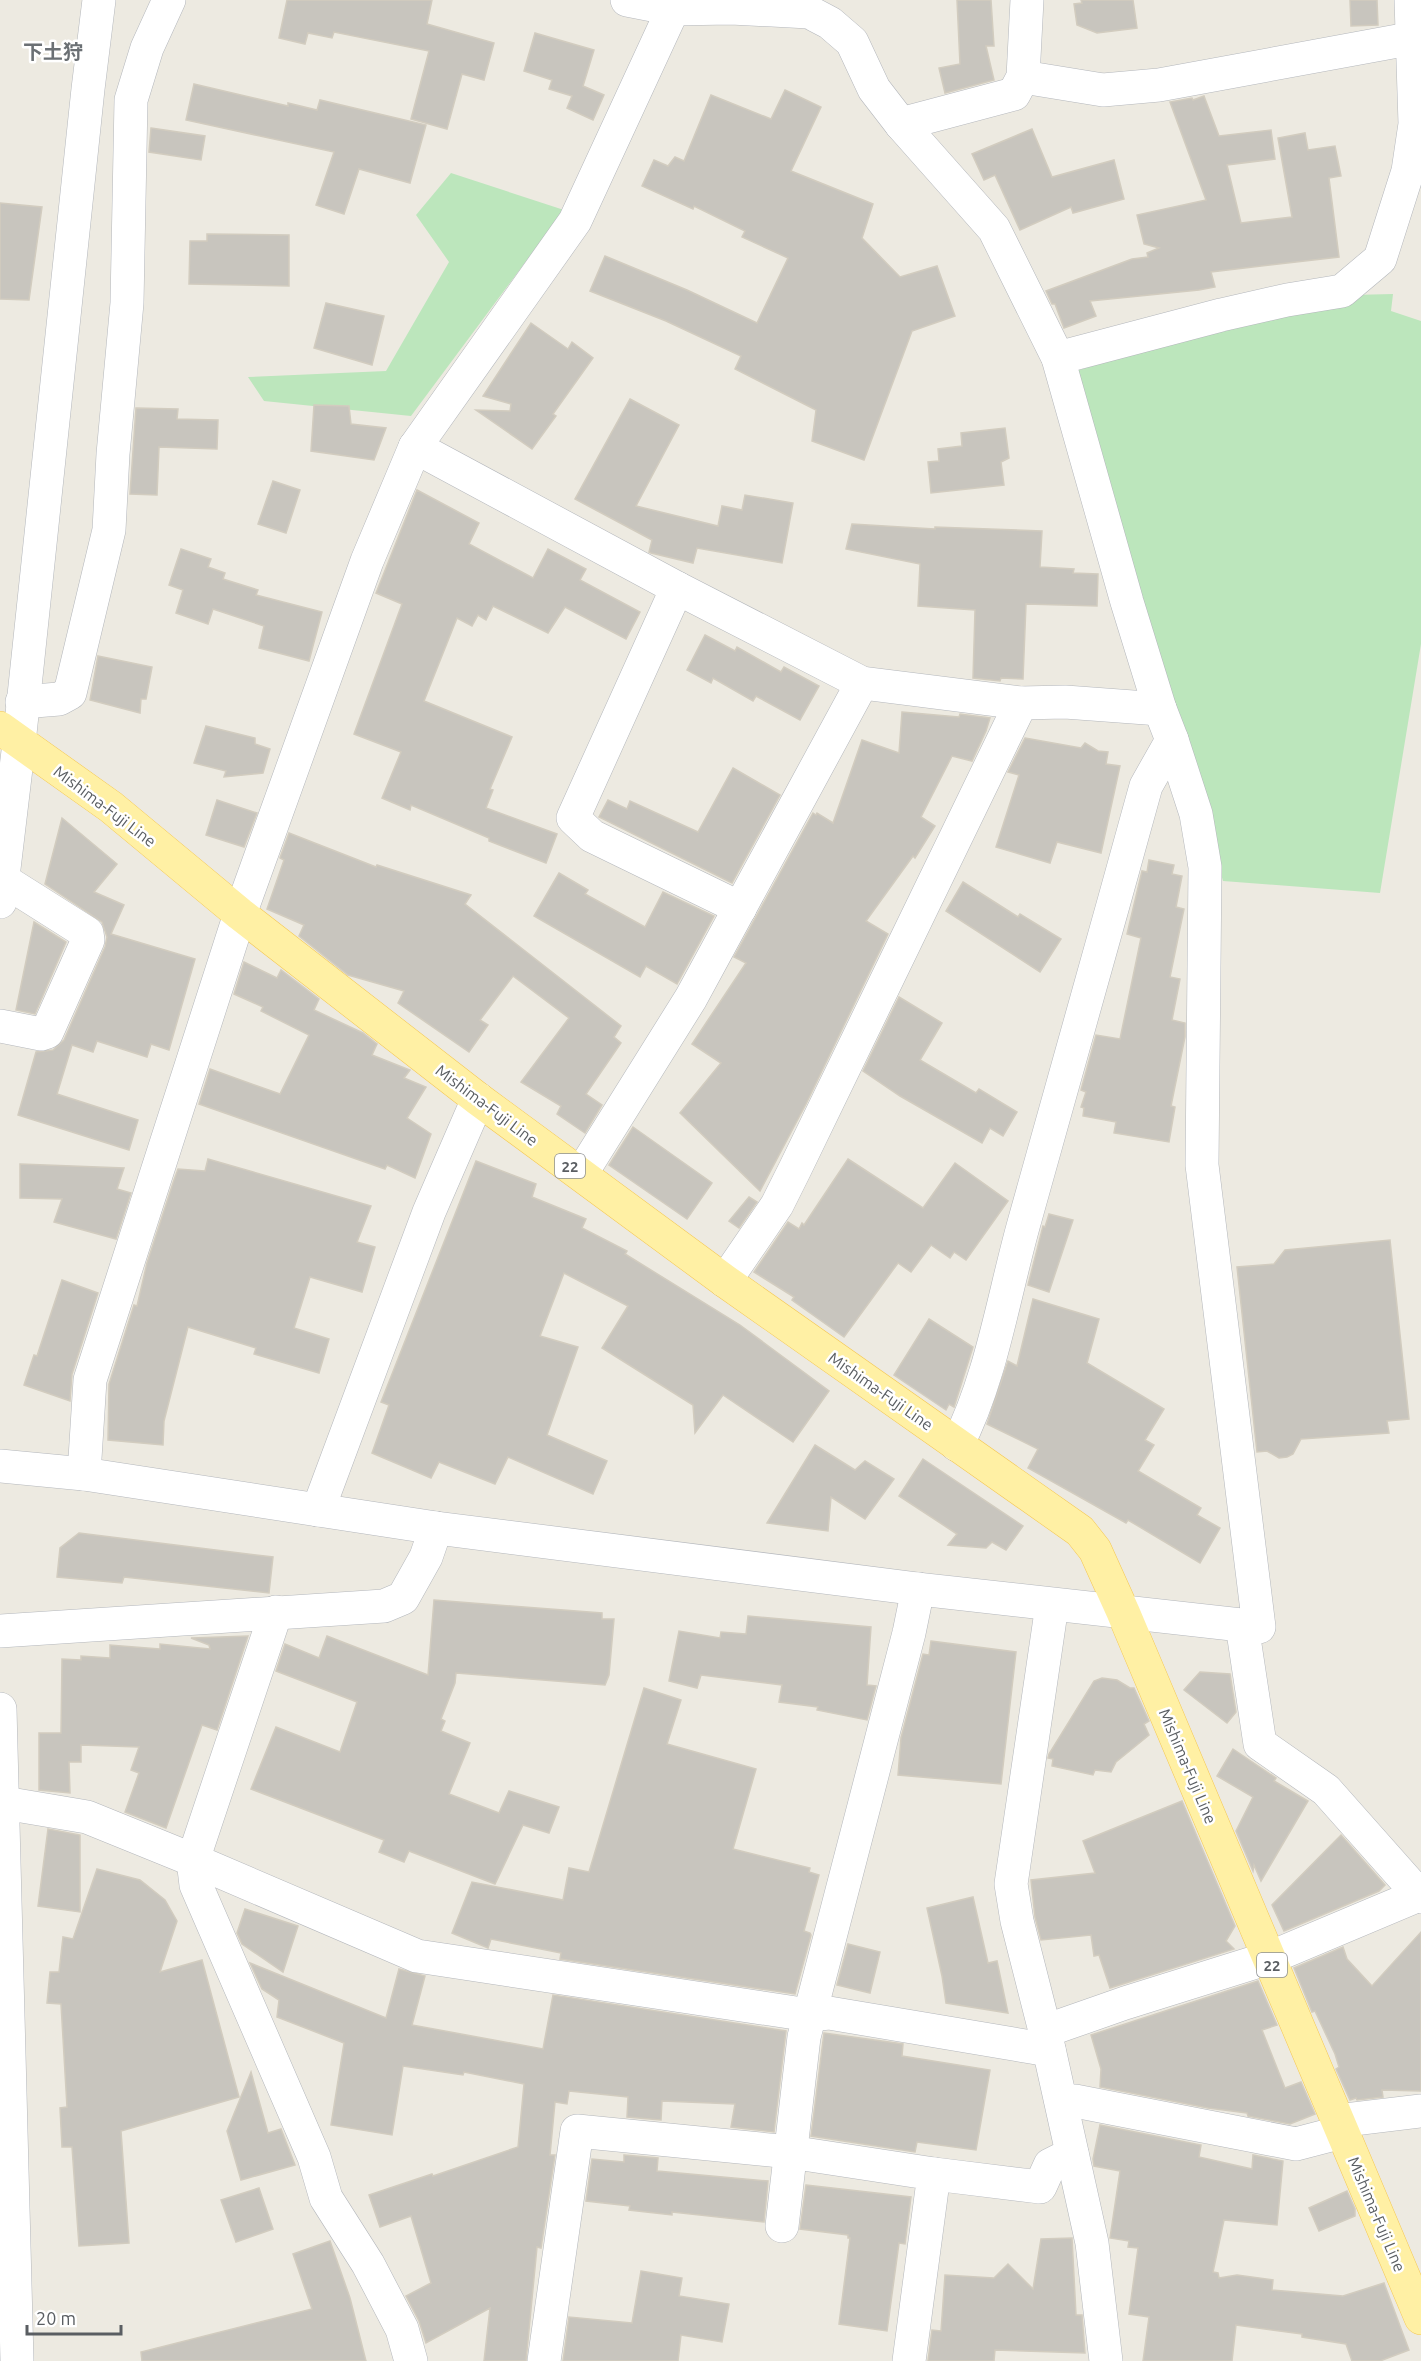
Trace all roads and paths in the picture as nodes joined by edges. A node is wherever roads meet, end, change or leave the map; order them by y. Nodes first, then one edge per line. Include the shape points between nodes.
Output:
1 (99, 0) edge
2 (170, 0) edge
3 (627, 0) edge
4 (1027, 0) edge
5 (1411, 0) edge
6 (674, 5) edge
7 (1414, 38) junction
8 (1023, 77) junction
9 (901, 124) junction
10 (1414, 172) edge
11 (1058, 358) junction
12 (415, 447) junction
13 (677, 588) junction
14 (862, 683) junction
15 (22, 702) junction
16 (1021, 703) junction
17 (1160, 709) junction
18 (10, 736) edge
19 (1172, 740) junction
20 (0, 886) edge
21 (740, 908) junction
22 (240, 914) junction
23 (0, 1026) edge
24 (478, 1100) junction
25 (581, 1174) junction
26 (725, 1281) junction
27 (957, 1445) junction
28 (0, 1467) edge
29 (84, 1474) junction
30 (318, 1510) junction
31 (436, 1528) junction
32 (918, 1589) junction
33 (1052, 1605) junction
34 (276, 1612) junction
35 (1123, 1612) junction
36 (1242, 1626) junction
37 (0, 1631) edge
38 (0, 1709) edge
39 (2, 1809) edge
40 (193, 1860) junction
41 (1420, 1896) edge
42 (1269, 1958) junction
43 (809, 2015) junction
44 (1047, 2041) junction
45 (1061, 2101) junction
46 (1421, 2110) edge
47 (1340, 2126) junction
48 (5, 2152) edge
49 (790, 2152) junction
50 (1072, 2154) junction
51 (934, 2175) junction
52 (782, 2226) dead end
53 (1421, 2318) edge
54 (17, 2361) edge
55 (411, 2361) edge
56 (544, 2361) edge
57 (909, 2361) edge
58 (1106, 2361) edge

1 - 15 street
2 - 15 street via 147,48 131,100 127,303 112,454 110,530 70,693 59,699
3 - 6 street
4 - 8 street
5 - 7 street
6 - 9 street via 809,12 830,23 852,42 874,89
6 - 12 street via 575,221
7 - 8 street via 1159,86 1103,90
7 - 10 street
8 - 9 street via 1014,94
9 - 11 street via 994,229
10 - 11 street via 1380,259 1342,291 1221,315
11 - 17 street
12 - 13 street
12 - 22 street via 367,561
13 - 14 street
13 - 21 street via 573,818 592,836
14 - 16 street
14 - 21 street
15 - 18 street
16 - 17 street
16 - 26 street via 777,1205
17 - 19 street
18 - 20 street
18 - 22 main road, Mishima-Fuji Line / 22 via 111,807
19 - 27 street via 1146,786 996,1332 969,1422
19 - 36 street via 1196,814 1205,867 1202,1166 1259,1627
20 - 23 street via 87,933 88,940 47,1032
21 - 25 street via 691,998
22 - 24 main road, Mishima-Fuji Line / 22
22 - 29 street via 90,1380
24 - 25 main road, Mishima-Fuji Line / 22
24 - 30 street via 429,1212
25 - 26 main road, Mishima-Fuji Line / 22
26 - 27 main road, Mishima-Fuji Line / 22
27 - 35 main road, Mishima-Fuji Line / 22 via 1080,1531 1095,1550
28 - 29 street
29 - 30 street
30 - 31 street
31 - 32 street
31 - 34 street via 426,1557 403,1598 384,1606
32 - 33 street
32 - 43 street
33 - 35 street
33 - 44 street via 1011,1884
34 - 37 street
34 - 40 street
35 - 36 street
35 - 42 main road, Mishima-Fuji Line / 22
36 - 41 street via 1260,1744 1326,1790
38 - 39 street
39 - 40 street via 87,1817
39 - 48 street
40 - 43 street via 417,1956
40 - 55 street via 196,1885 314,2157 326,2198 388,2301 402,2329
41 - 42 street
42 - 44 street via 1125,2002
42 - 47 main road, Mishima-Fuji Line / 22
43 - 44 street via 829,2013
43 - 49 street
44 - 45 street
45 - 47 street via 1296,2144
45 - 50 street
46 - 47 street
47 - 53 main road, Mishima-Fuji Line / 22
48 - 54 street
49 - 51 street
49 - 52 street
49 - 56 street via 577,2131
50 - 51 street via 1050,2165 1041,2187
50 - 58 street via 1092,2243
51 - 57 street

